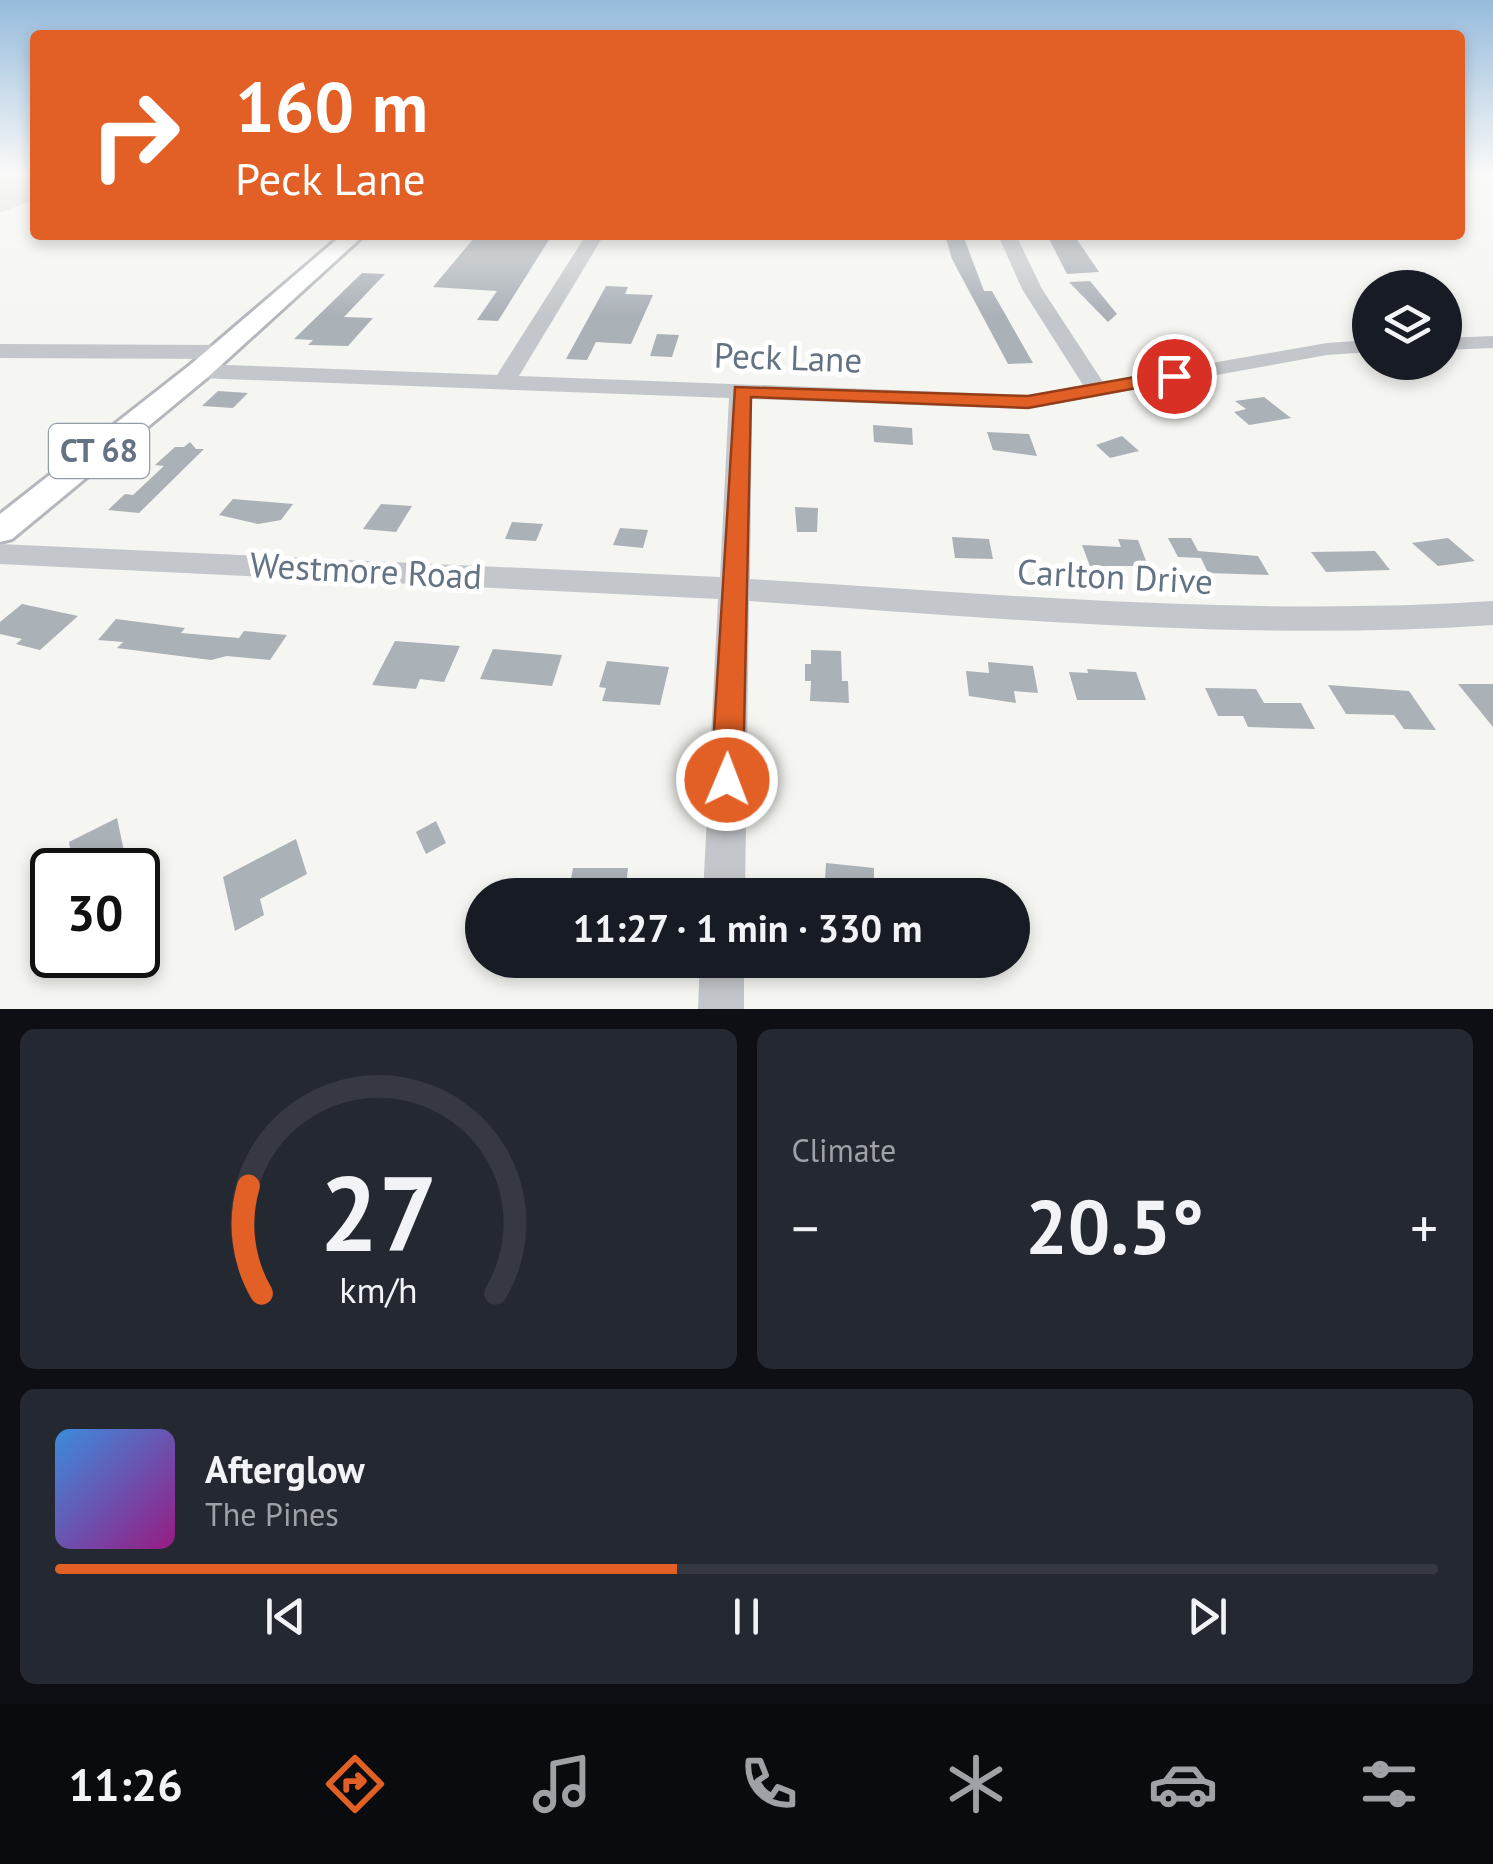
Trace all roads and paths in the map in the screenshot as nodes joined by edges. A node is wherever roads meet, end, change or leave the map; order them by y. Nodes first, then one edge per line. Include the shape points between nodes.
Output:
1 (348, 240) edge
2 (592, 240) edge
3 (1009, 240) edge
4 (1493, 342) edge
5 (1462, 343) edge
6 (1352, 347) edge
7 (0, 351) edge
8 (210, 361) junction
9 (505, 381) junction
10 (1097, 390) junction
11 (742, 391) junction
12 (0, 531) edge
13 (0, 554) edge
14 (732, 588) junction
15 (1493, 613) edge
16 (724, 878) edge
17 (721, 978) edge
18 (720, 1009) edge

1 - 8 main road, CT 68
2 - 9 street
3 - 10 street via 1032,289
4 - 5 street
6 - 10 street, Peck Lane
7 - 8 street, Peck Lane
8 - 9 street, Peck Lane
8 - 12 main road, CT 68
9 - 11 street, Peck Lane
10 - 11 street, Peck Lane via 1028,402
11 - 14 street
13 - 14 street, Westmore Road
14 - 15 street, Carlton Drive via 1182,621 1392,622
14 - 16 street
17 - 18 street

